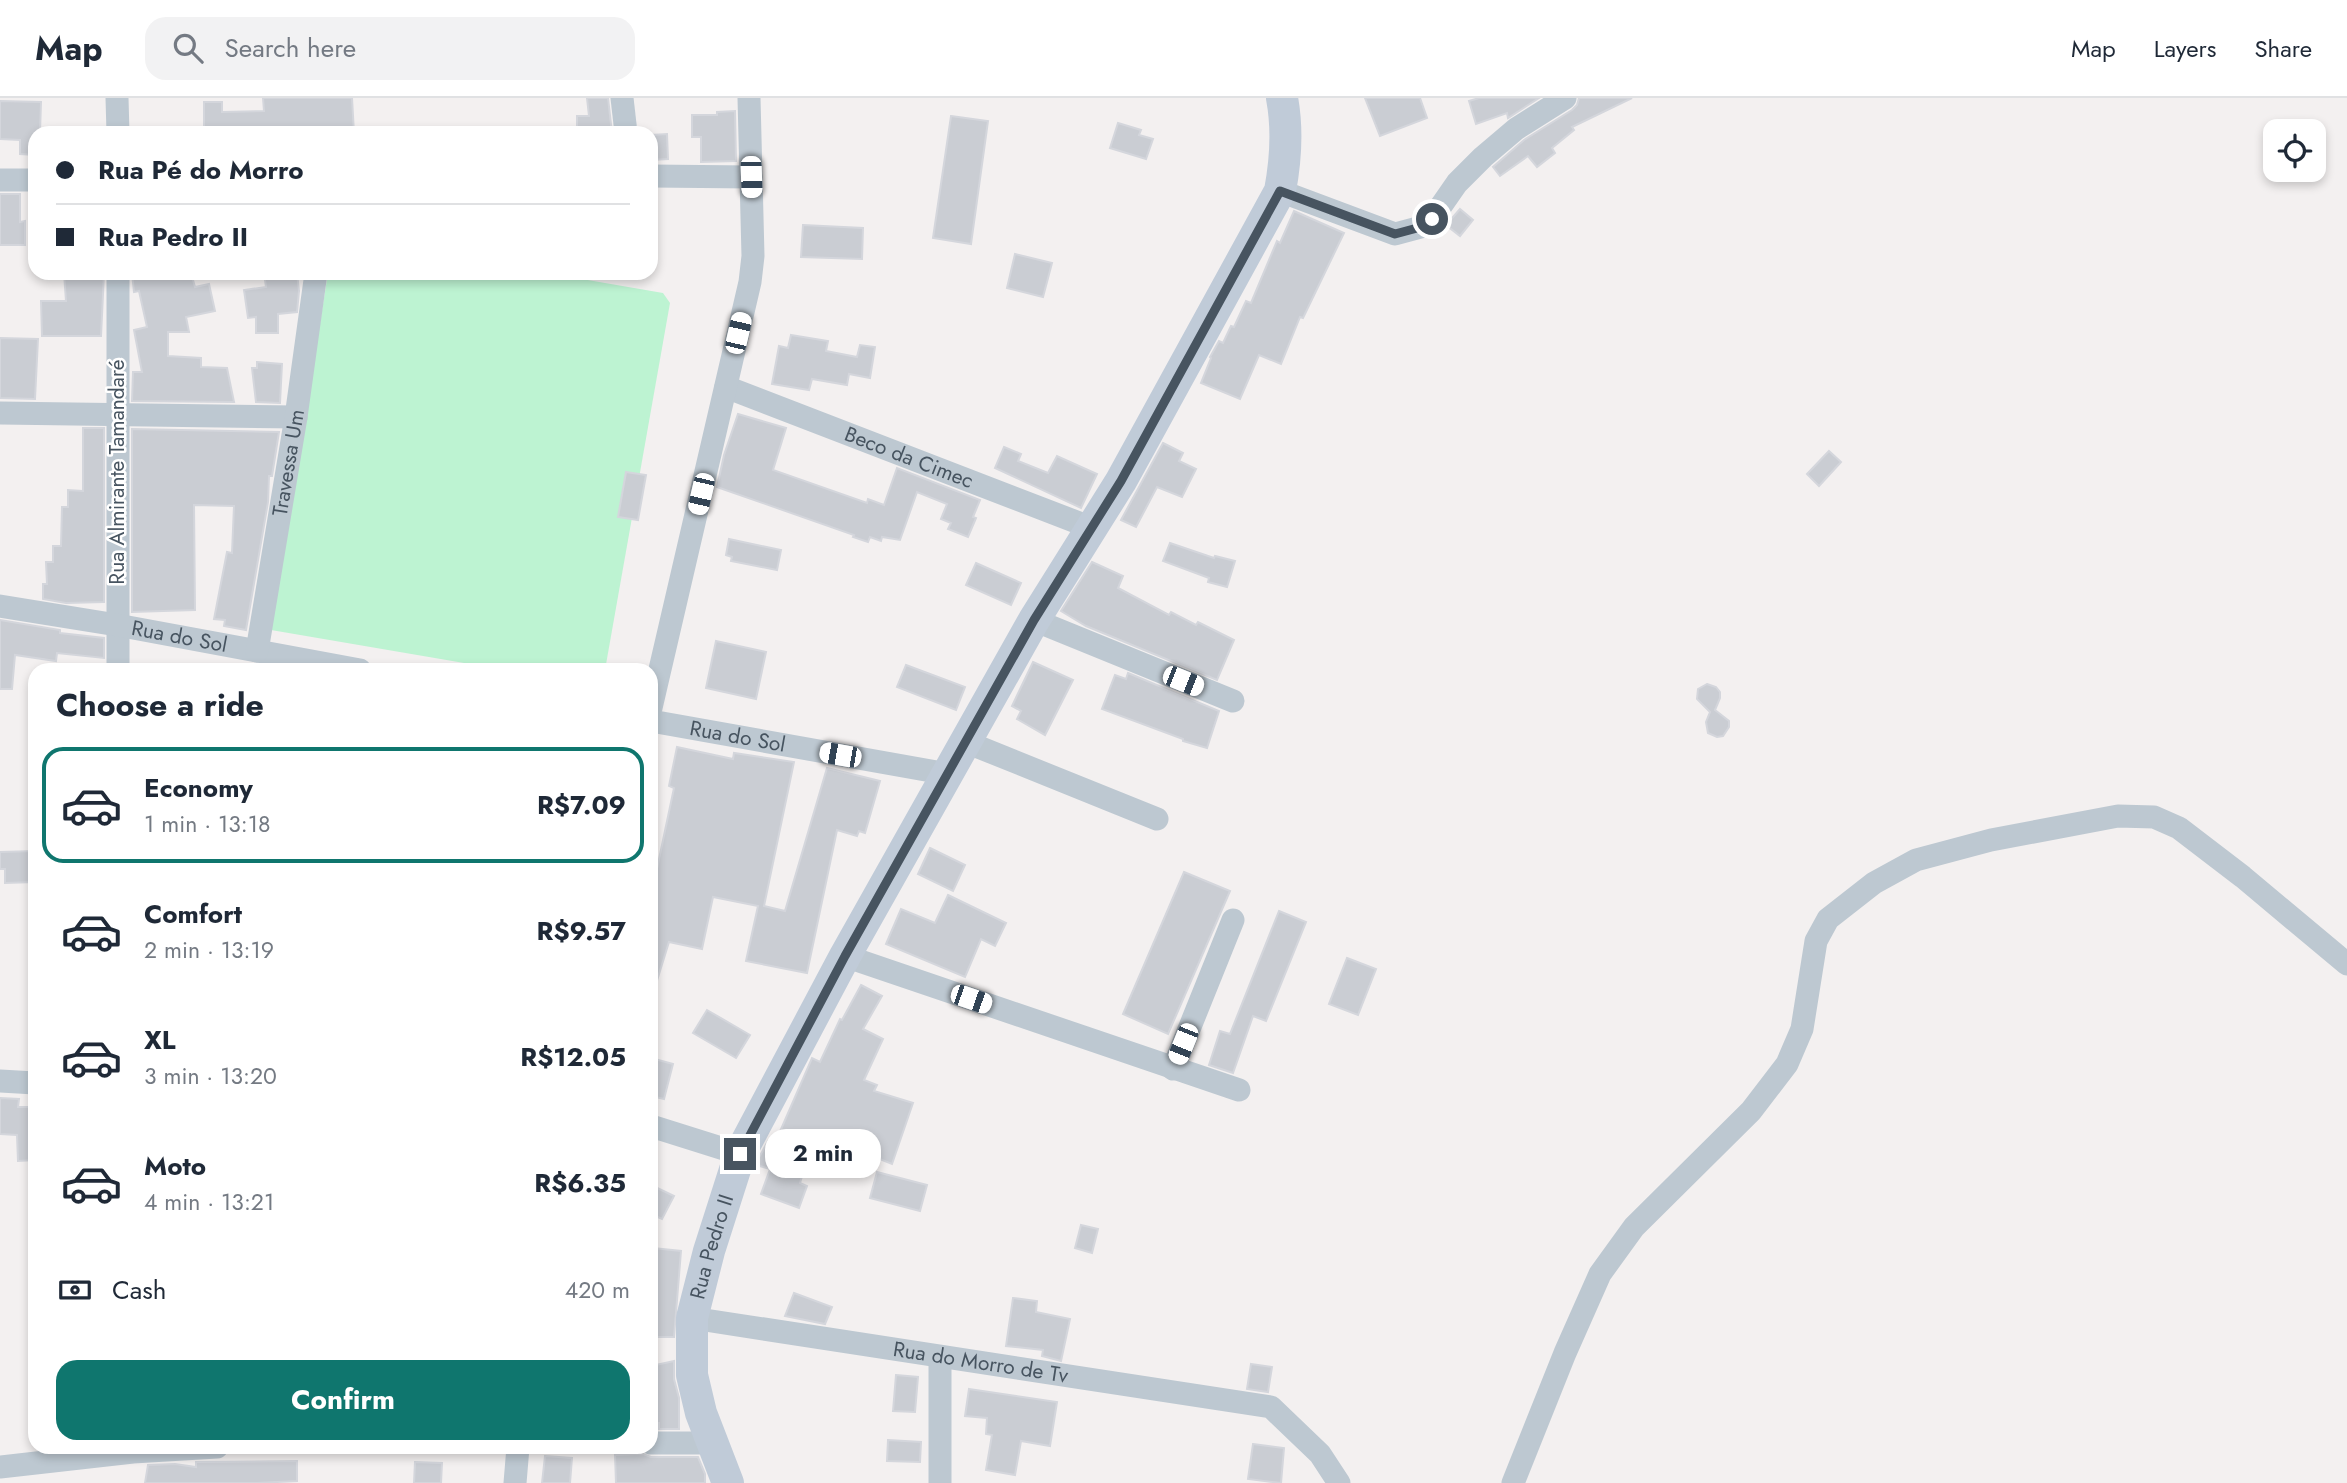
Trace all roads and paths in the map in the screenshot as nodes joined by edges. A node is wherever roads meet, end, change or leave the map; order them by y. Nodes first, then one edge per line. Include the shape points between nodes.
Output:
1 (117, 98) edge
2 (622, 98) edge
3 (749, 98) edge
4 (1282, 98) edge
5 (1565, 98) edge
6 (117, 126) edge
7 (625, 126) edge
8 (658, 176) edge
9 (751, 177) junction
10 (0, 180) edge
11 (28, 180) edge
12 (1280, 191) junction
13 (118, 280) edge
14 (315, 280) edge
15 (726, 387) junction
16 (0, 413) edge
17 (118, 416) junction
18 (296, 417) junction
19 (1092, 528) junction
20 (0, 606) edge
21 (1034, 620) junction
22 (117, 625) junction
23 (257, 651) junction
24 (118, 663) edge
25 (284, 663) edge
26 (658, 678) edge
27 (1233, 701) dead end
28 (658, 723) edge
29 (967, 741) junction
30 (948, 774) junction
31 (1157, 819) dead end
32 (1234, 920) dead end
33 (845, 956) junction
34 (2347, 964) edge
35 (1173, 1069) junction
36 (0, 1081) edge
37 (28, 1083) edge
38 (1239, 1090) dead end
39 (658, 1128) edge
40 (740, 1154) junction
41 (692, 1318) junction
42 (940, 1357) junction
43 (658, 1443) edge
44 (713, 1443) junction
45 (108, 1454) edge
46 (517, 1454) edge
47 (0, 1467) edge
48 (515, 1483) edge
49 (728, 1483) edge
50 (940, 1483) edge
51 (1339, 1483) edge
52 (1513, 1483) edge

1 - 6 street
2 - 7 street
3 - 9 street
4 - 12 street, Rua Pedro II via 1286,153
5 - 12 street via 1483,157 1421,227 1395,234
8 - 9 street
9 - 15 street via 750,282
10 - 11 street
12 - 19 street, Rua Pedro II
13 - 17 street, Rua Almirante Tamandaré
14 - 18 street, Travessa Um
15 - 19 street, Beco da Cimec
15 - 26 street
16 - 17 street
17 - 18 street
17 - 22 street, Rua Almirante Tamandaré
18 - 23 street, Travessa Um
19 - 21 street, Rua Pedro II
20 - 22 street, Rua do Sol
21 - 27 street
21 - 29 street, Rua Pedro II
22 - 23 street, Rua do Sol
22 - 24 street, Rua Almirante Tamandaré
23 - 25 street, Rua do Sol
28 - 30 street, Rua do Sol
29 - 30 street, Rua Pedro II
29 - 31 street
30 - 33 street, Rua Pedro II
32 - 35 street
33 - 35 street
33 - 40 street, Rua Pedro II
34 - 52 street via 2179,828 2154,817 2118,816 1991,840 1916,860 1874,883 1828,919 1816,942 1802,1029 1787,1064 1751,1111 1634,1227 1600,1274
35 - 38 street
36 - 37 street
39 - 40 street
40 - 41 street, Rua Pedro II
41 - 42 street, Rua do Morro de Tv
41 - 44 street, Rua Pedro II via 692,1375
42 - 50 street
42 - 51 street, Rua do Morro de Tv via 1270,1407 1320,1454
43 - 44 street
44 - 49 street, Rua Pedro II
45 - 47 street
46 - 48 street

